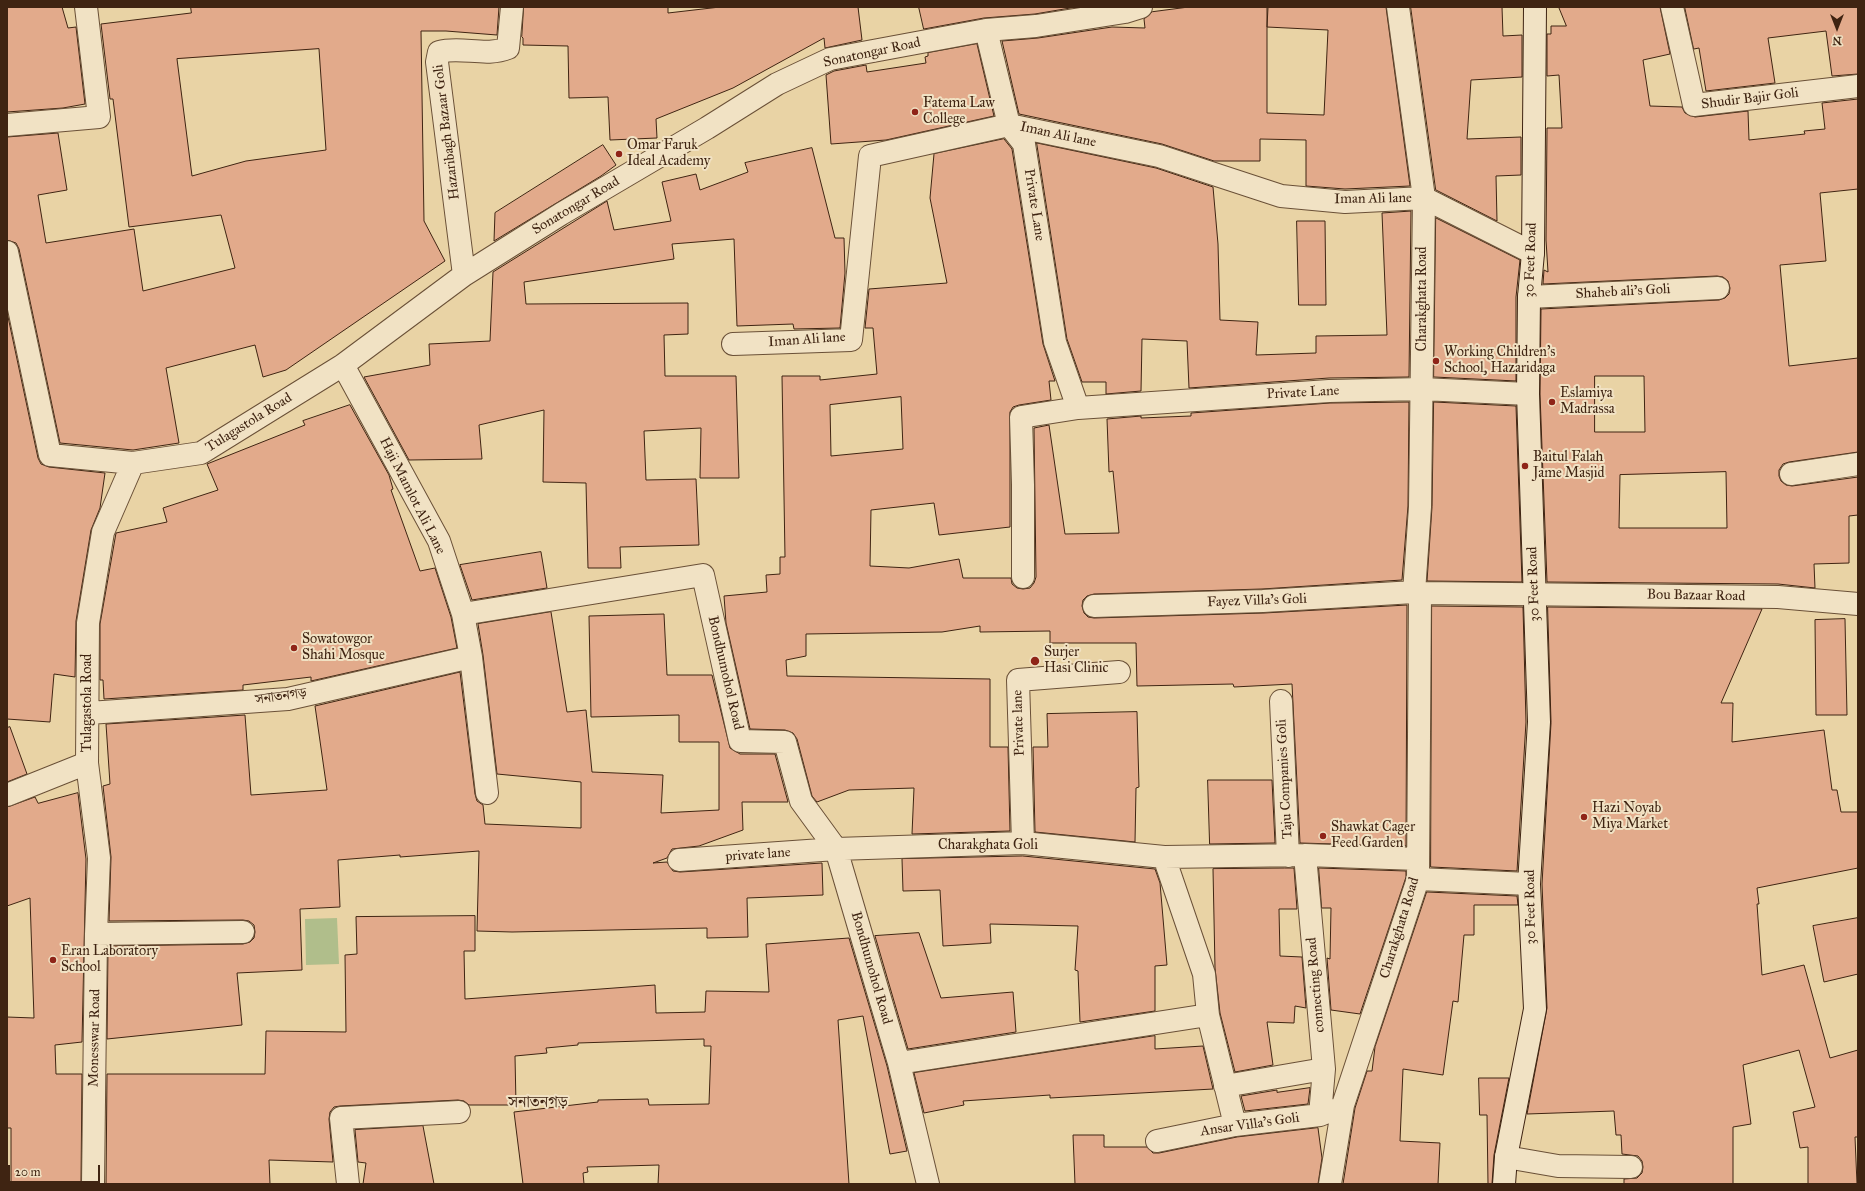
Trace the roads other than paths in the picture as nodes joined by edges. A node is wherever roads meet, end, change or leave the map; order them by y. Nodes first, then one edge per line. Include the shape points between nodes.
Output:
1 (86, 7) edge
2 (512, 7) edge
3 (1141, 7) edge
4 (1398, 7) edge
5 (1535, 7) edge
6 (1672, 7) edge
7 (986, 30) junction
8 (1858, 86) edge
9 (7, 125) edge
10 (1009, 125) junction
11 (1424, 198) junction
12 (7, 252) edge
13 (1533, 253) junction
14 (464, 275) junction
15 (1718, 288) dead end
16 (1529, 297) junction
17 (428, 304) joint
18 (733, 344) dead end
19 (343, 365) junction
20 (1422, 389) junction
21 (1528, 394) junction
22 (1078, 408) junction
23 (133, 464) junction
24 (1858, 464) edge
25 (1791, 474) dead end
26 (1023, 577) dead end
27 (1417, 592) junction
28 (1534, 594) junction
29 (1858, 604) edge
30 (1094, 606) dead end
31 (463, 614) junction
32 (471, 657) junction
33 (1119, 672) dead end
34 (1281, 701) dead end
35 (89, 713) junction
36 (87, 763) junction
37 (487, 793) dead end
38 (7, 795) edge
39 (1023, 843) junction
40 (836, 849) junction
41 (1297, 855) junction
42 (1164, 858) junction
43 (680, 860) dead end
44 (1418, 869) junction
45 (1529, 884) junction
46 (243, 932) dead end
47 (96, 934) junction
48 (1208, 1015) junction
49 (899, 1063) junction
50 (1324, 1069) junction
51 (1225, 1086) junction
52 (1343, 1105) junction
53 (459, 1112) dead end
54 (1320, 1115) junction
55 (1235, 1125) junction
56 (1156, 1141) dead end
57 (1506, 1157) junction
58 (1631, 1167) dead end
59 (93, 1184) edge
60 (348, 1184) edge
61 (928, 1184) edge
62 (1330, 1184) edge
63 (1504, 1184) edge

1 - 9 street via 99,117
2 - 14 street, Hazaribagh Bazaar Goli via 508,48 500,52 450,48 439,52 437,62
3 - 7 street, Sonatongar Road via 1036,26
4 - 11 street, Charakghata Road
5 - 13 street, 30 Feet Road
6 - 8 street, Shudir Bajir Goli via 1694,105
7 - 10 street, Private Lane
7 - 14 street, Sonatongar Road via 830,59 777,84
10 - 11 street, Iman Ali lane via 1159,156 1281,196 1345,202
10 - 18 street, Iman Ali lane via 870,156 851,340
10 - 22 street, Private Lane via 1024,144 1055,342
11 - 13 street
11 - 20 street, Charakghata Road
12 - 23 street via 50,455
13 - 16 street, 30 Feet Road
14 - 17 street, Sonatongar Road
15 - 16 street, Shaheb ali's Goli
16 - 21 street, 30 Feet Road
17 - 19 street, Tulagastola Road
19 - 23 street, Tulagastola Road via 201,453
19 - 31 street, Haji Mamlot Ali Lane via 439,541
20 - 21 street, Private Lane
20 - 22 street, Private Lane via 1329,391
20 - 27 street, Charakghata Road
21 - 28 street, 30 Feet Road
22 - 26 street, Private Lane via 1021,418
23 - 35 street, Tulagastola Road via 103,532 88,623
24 - 25 street
27 - 28 street
27 - 30 street, Fayez Villa's Goli via 1263,601
27 - 44 street, Charakghata Road
28 - 29 street, Bou Bazaar Road via 1778,597
28 - 45 street, 30 Feet Road via 1539,722
31 - 32 street, Haji Mamlot Ali Lane
31 - 40 street, Bondhumohol Road via 703,575 740,741 785,742 801,801
32 - 35 street, সনাতনগড় via 288,698
32 - 37 street, Haji Mamlot Ali Lane
33 - 39 street, Private lane via 1018,680
34 - 41 street, Taju Companies Goli
35 - 36 street, Tulagastola Road
36 - 38 street
36 - 47 street, Monesswar Road via 99,858
39 - 40 street, Charakghata Goli
39 - 42 street, Charakghata Goli
40 - 43 street, private lane
40 - 49 street, Bondhumohol Road
41 - 42 street, Charakghata Goli
41 - 44 street, Charakghata Goli
41 - 50 street, connecting Road
42 - 48 street via 1204,974
44 - 45 street
44 - 52 street, Charakghata Road
45 - 57 street, 30 Feet Road via 1535,1009
46 - 47 street
47 - 59 street, Monesswar Road
48 - 49 street
48 - 51 street
49 - 61 street, Bondhumohol Road
50 - 51 street
50 - 54 street, connecting Road
51 - 55 street
52 - 54 street, Ansar Villa's Goli
52 - 62 street, Charakghata Road
53 - 60 street via 341,1118
54 - 55 street, Ansar Villa's Goli
55 - 56 street, Ansar Villa's Goli
57 - 58 street via 1558,1166
57 - 63 street, 30 Feet Road

